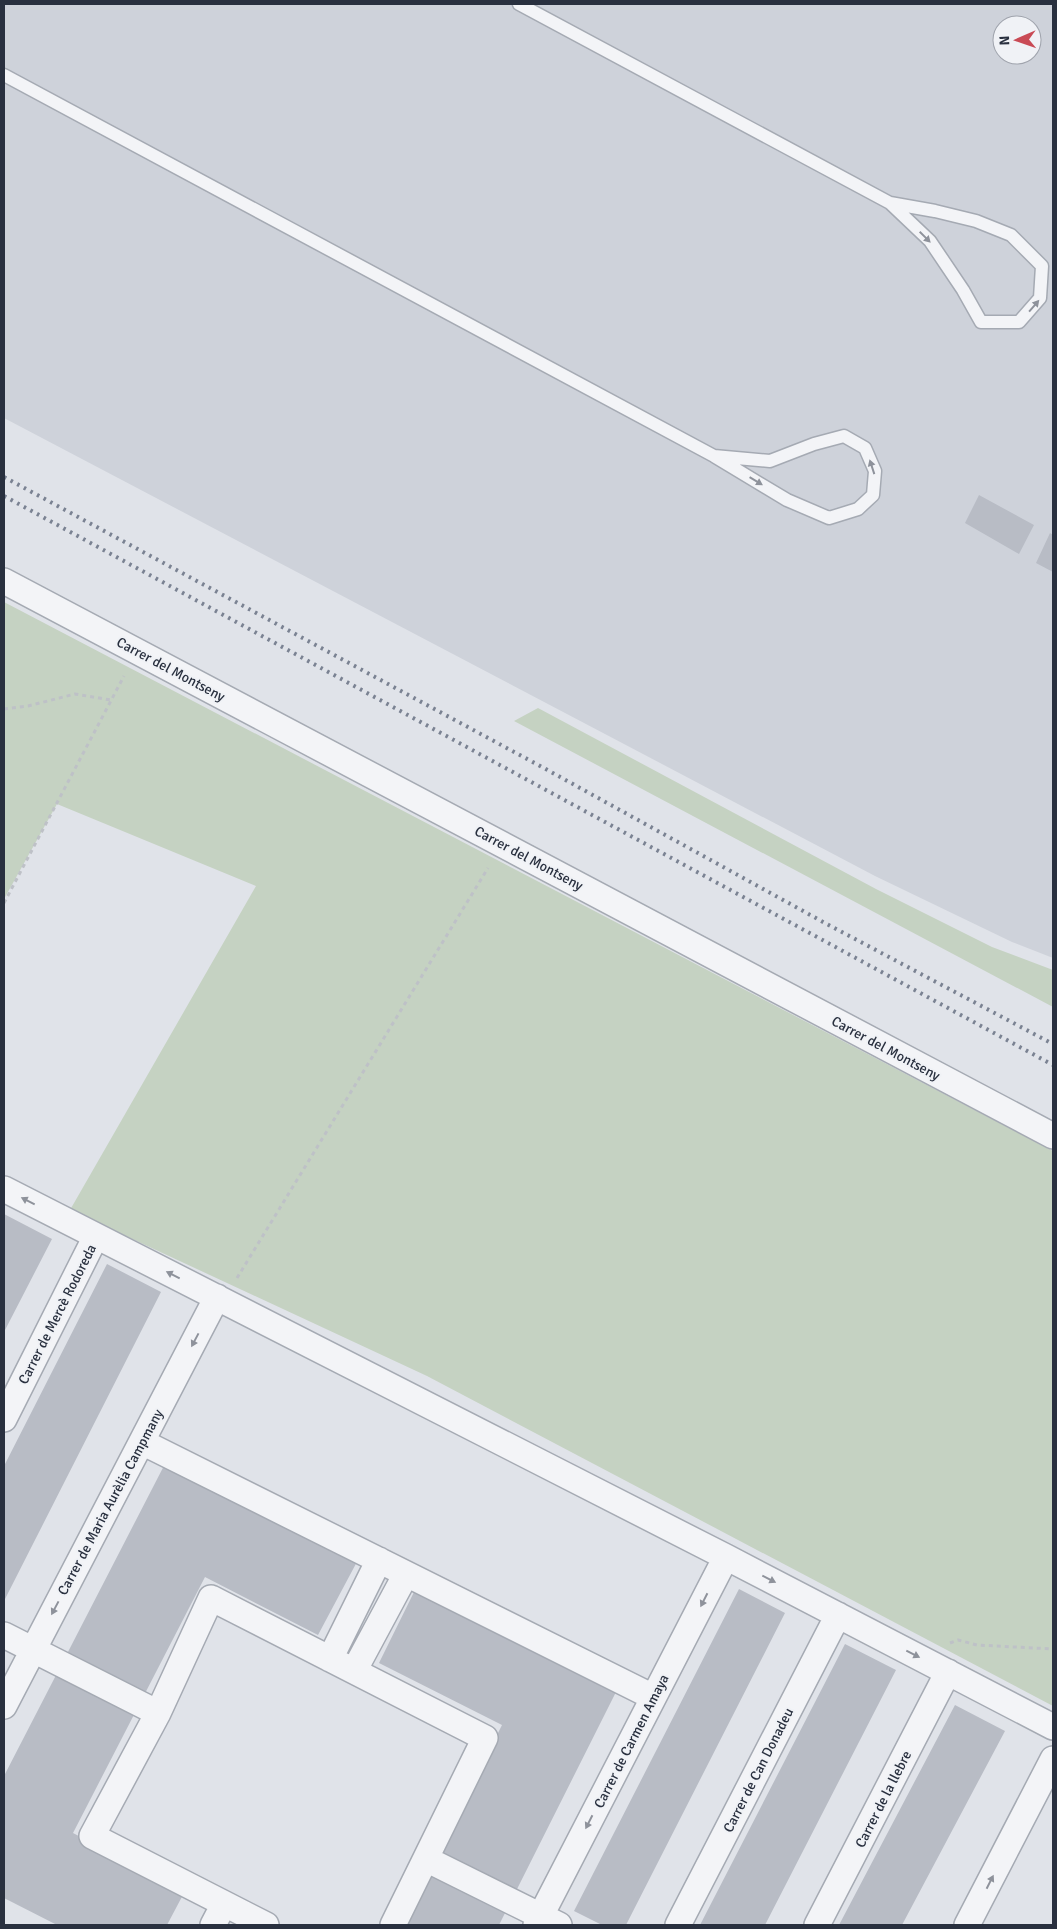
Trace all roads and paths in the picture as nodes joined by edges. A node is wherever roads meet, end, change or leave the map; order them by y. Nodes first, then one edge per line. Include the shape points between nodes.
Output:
1 (518, 4) edge
2 (4, 75) edge
3 (890, 203) junction
4 (714, 456) junction
5 (4, 581) edge
6 (136, 651) junction
7 (111, 700) junction
8 (4, 709) edge
9 (502, 844) junction
10 (4, 903) edge
11 (1053, 1136) edge
12 (4, 1189) edge
13 (96, 1236) junction
14 (220, 1299) junction
15 (4, 1419) edge
16 (142, 1442) junction
17 (726, 1557) junction
18 (379, 1560) junction
19 (406, 1574) junction
20 (838, 1615) junction
21 (4, 1635) edge
22 (1053, 1649) edge
23 (33, 1650) junction
24 (917, 1656) junction
25 (330, 1659) junction
26 (354, 1671) junction
27 (948, 1672) junction
28 (654, 1697) junction
29 (4, 1706) edge
30 (158, 1714) junction
31 (1053, 1727) edge
32 (1053, 1759) edge
33 (426, 1858) junction
34 (224, 1904) junction
35 (545, 1922) edge
36 (213, 1925) edge
37 (266, 1925) edge
38 (392, 1925) edge
39 (678, 1925) edge
40 (817, 1925) edge
41 (967, 1925) edge

1 - 3 lane
2 - 4 lane
3 -> 3 lane via 930,241 981,322 1019,322 1040,298 1042,266 1011,235 936,211
4 -> 4 lane via 787,500 829,518 858,509 873,495 875,471 865,448 844,436 770,461
5 - 6 street, Carrer del Montseny
6 - 7 path
6 - 9 street, Carrer del Montseny
7 - 8 path via 75,694
7 - 10 path
9 - 11 street, Carrer del Montseny
9 - 14 path
13 -> 12 street
14 -> 13 street
13 - 15 street, Carrer de Mercè Rodoreda
14 -> 16 street, Carrer de Maria Aurèlia Campmany
14 - 17 street
16 - 18 street
16 -> 23 street, Carrer de Maria Aurèlia Campmany
17 -> 20 street
17 -> 28 street, Carrer de Carmen Amaya
18 - 19 street
18 - 25 street
19 - 26 street
19 - 28 street
20 -> 24 street
20 - 39 street, Carrer de Can Donadeu
21 - 23 street
22 - 24 path via 977,1645 958,1640
23 - 29 street, Carrer de Maria Aurèlia Campmany
23 - 30 street
24 - 27 street
25 - 26 street
25 - 30 street via 211,1598
26 - 33 street via 486,1738
27 - 31 street
27 - 40 street, Carrer de la llebre
28 -> 35 street, Carrer de Carmen Amaya
30 - 34 street via 92,1836
41 -> 32 street
33 - 35 street
33 - 38 street
34 - 36 street
34 - 37 street

